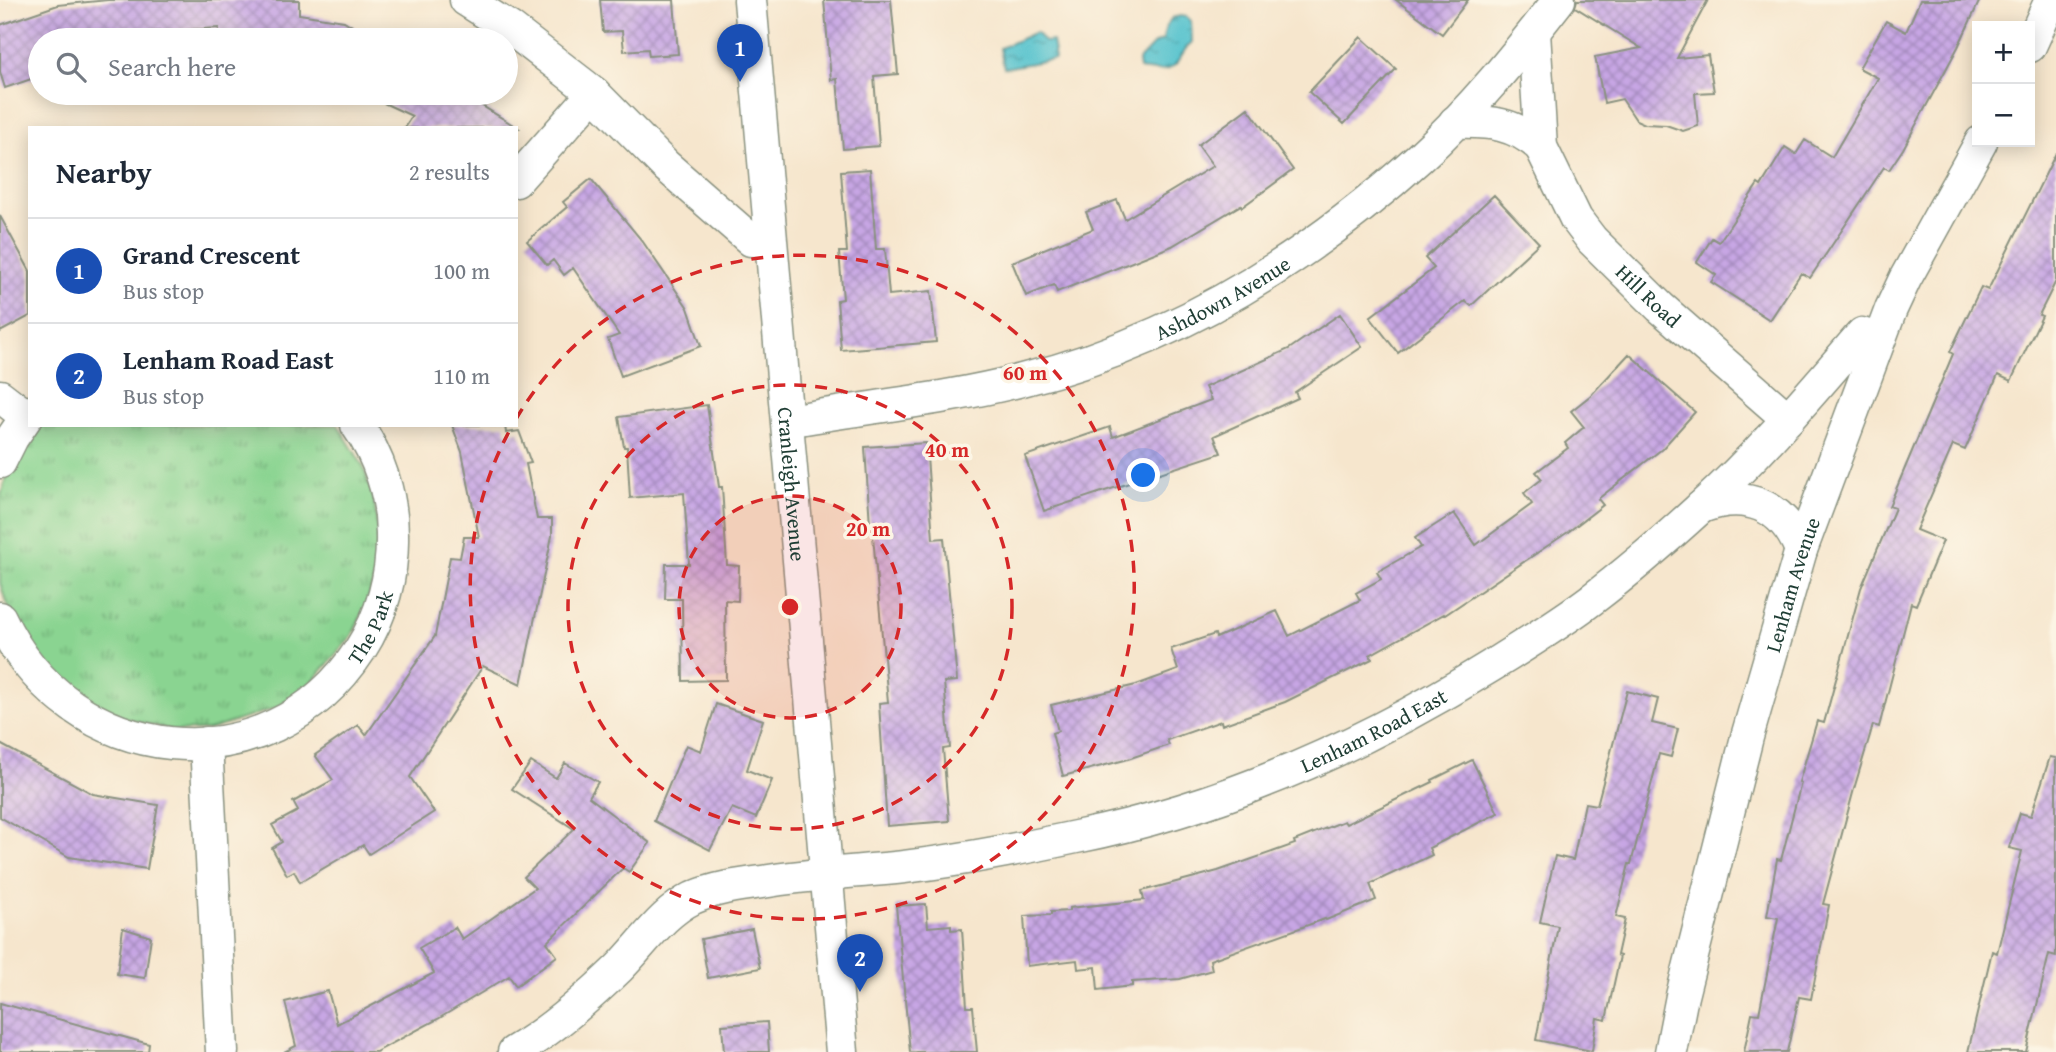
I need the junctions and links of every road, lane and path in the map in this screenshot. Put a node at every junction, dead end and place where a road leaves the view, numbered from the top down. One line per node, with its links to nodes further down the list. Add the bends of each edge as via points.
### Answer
1 (466, 0): 5 (street)
2 (750, 0): 14 (street, Cranleigh Avenue)
3 (1559, 0): 6 (street, Ashdown Avenue)
4 (2051, 0): 8 (street)
5 (510, 28)
6 (1534, 32): 10 (street, Ashdown Avenue); 11 (street, Hill Road)
7 (518, 34): 9 (street)
8 (2035, 35)
9 (594, 93): 13 (street); 14 (street, via 735,227 751,240)
10 (1455, 122): 11 (street, via 1513,127); 19 (street, Ashdown Avenue, via 1401,174 1298,256 1174,326 1024,380)
11 (1541, 147): 18 (street, Hill Road, via 1563,196 1592,240)
12 (1978, 147): 15 (street, Lenham Avenue, via 1905,279)
13 (518, 179)
14 (769, 240): 19 (street, Cranleigh Avenue)
15 (1879, 339): 18 (street, Lenham Road East, via 1862,334); 23 (street, Lenham Avenue)
16 (0, 396): 17 (street)
17 (28, 414): 21 (street)
18 (1788, 419): 22 (street, Lenham Road East)
19 (788, 421): 26 (street, Cranleigh Avenue)
20 (358, 427): 25 (street, The Park, via 382,474 392,522 390,572 377,619 337,681 299,712 254,733)
21 (0, 462)
22 (1701, 507): 23 (street, via 1731,499 1761,505 1786,523); 26 (street, Lenham Road East, via 1591,600 1529,643 1410,714 1326,756 1204,805 1142,822 961,859)
23 (1801, 550): 30 (street, Lenham Avenue, via 1747,737)
24 (0, 618): 25 (street, The Park, via 40,680 80,713 103,726 153,741)
25 (206, 743): 27 (street)
26 (828, 874): 28 (street, Lenham Road East, via 733,886 683,903 597,989); 29 (street, Cranleigh Avenue)
27 (222, 1052)
28 (514, 1052)
29 (842, 1052)
30 (1671, 1052)

